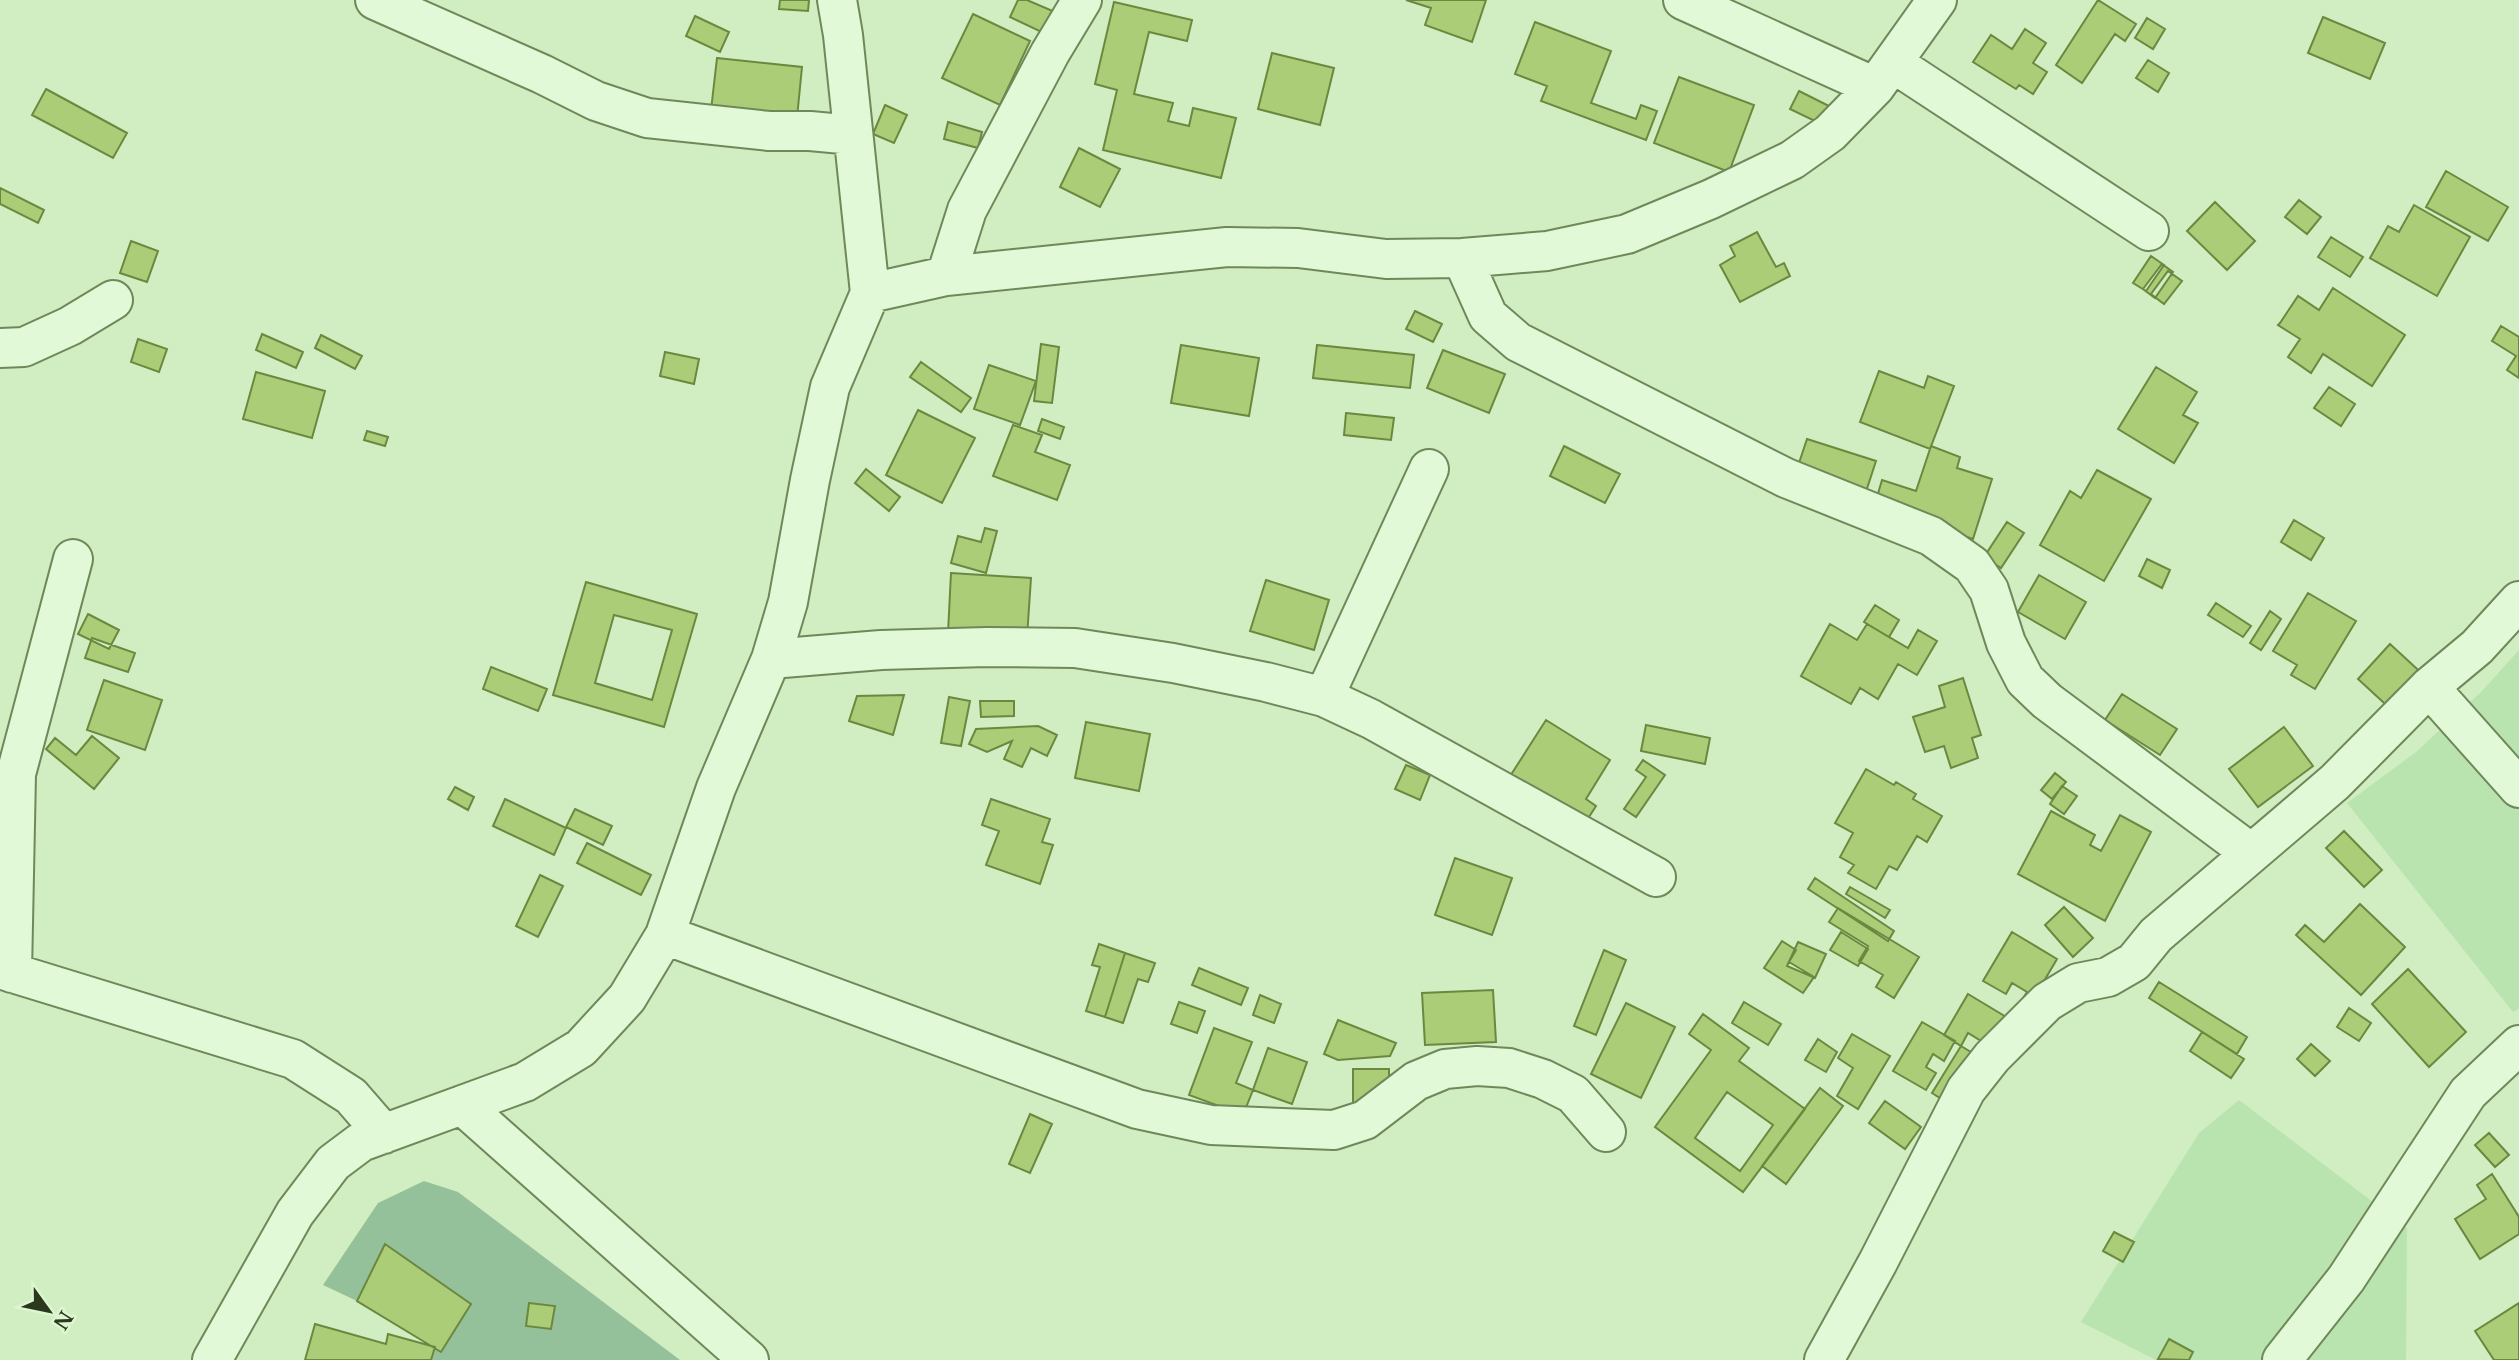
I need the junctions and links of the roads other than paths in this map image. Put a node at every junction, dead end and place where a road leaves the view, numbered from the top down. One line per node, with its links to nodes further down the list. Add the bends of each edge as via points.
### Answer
1 (375, 0): 7 (street, via 596,100 647,118)
2 (837, 0): 7 (street)
3 (1082, 0): 10 (street, via 967,210)
4 (1683, 0): 6 (street)
5 (1937, 0): 6 (street)
6 (1884, 75): 8 (street); 9 (street, via 1830,133 1792,160 1711,199 1627,234 1547,251)
7 (853, 135): 11 (street)
8 (2149, 231)
9 (1462, 258): 10 (street, via 1386,259 1298,248 1227,247); 21 (street, via 1488,316 1518,342 1786,478 1931,536 1972,565 1989,590 2006,643 2025,680)
10 (946, 276): 11 (street)
11 (870, 293): 17 (street, via 830,387 789,603)
12 (113, 300): 13 (street, via 24,347)
13 (0, 348)
14 (1429, 468): 19 (street)
15 (73, 559): 24 (street, via 16,774)
16 (2519, 601): 18 (street, via 2477,646)
17 (771, 659): 19 (street, via 881,650 1075,648 1200,668); 23 (street, via 716,788)
18 (2429, 687): 20 (street); 21 (street, via 2335,782)
19 (1324, 697): 22 (street)
20 (2519, 788)
21 (2251, 853): 31 (street, via 2156,935 2134,962 2108,977 2078,983 2047,1002 1992,1057 1966,1090)
22 (1656, 877)
23 (665, 935): 26 (street, via 627,999 581,1048 525,1082); 27 (street, via 1137,1109 1211,1125 1334,1130 1365,1120 1416,1081 1445,1069 1477,1066 1509,1068 1573,1094)
24 (6, 971): 28 (street, via 293,1059 351,1096)
25 (2519, 1045): 32 (street, via 2468,1093 2346,1279)
26 (462, 1105): 28 (street); 30 (street)
27 (1606, 1132)
28 (384, 1134): 29 (street, via 360,1142 333,1163 303,1203)
29 (212, 1360)
30 (749, 1360)
31 (1824, 1360)
32 (2282, 1360)

